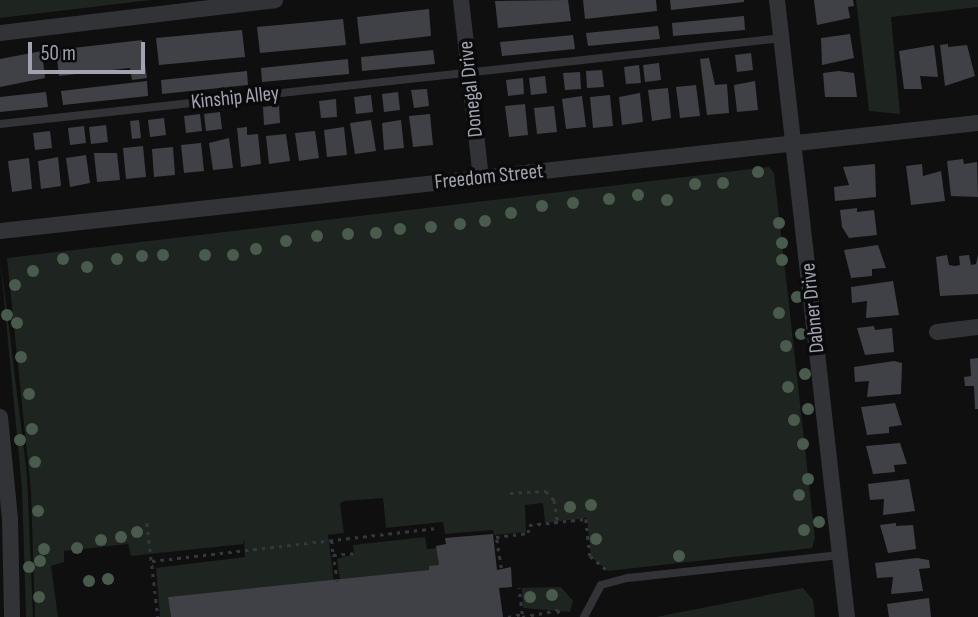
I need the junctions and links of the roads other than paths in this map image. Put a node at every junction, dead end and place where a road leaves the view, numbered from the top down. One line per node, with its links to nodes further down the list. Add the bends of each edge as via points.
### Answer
1 (275, 0): 4 (street)
2 (461, 0): 6 (street, Donegal Drive)
3 (777, 0): 5 (street, Dabner Drive)
4 (0, 33)
5 (783, 38): 6 (lane, Kinship Alley); 9 (street, Dabner Drive)
6 (470, 72): 8 (lane, Kinship Alley); 10 (street, Donegal Drive)
7 (978, 123): 9 (street, Freedom Street)
8 (0, 124)
9 (795, 143): 10 (street, Freedom Street); 15 (street, Dabner Drive)
10 (481, 178): 11 (street, Freedom Street)
11 (0, 231)
12 (978, 327): 13 (street)
13 (937, 332)
14 (0, 417): 16 (street, via 10,519)
15 (840, 555): 17 (lane, via 628,578 601,585); 18 (street, Dabner Drive)
16 (12, 617)
17 (584, 617)
18 (847, 617)

